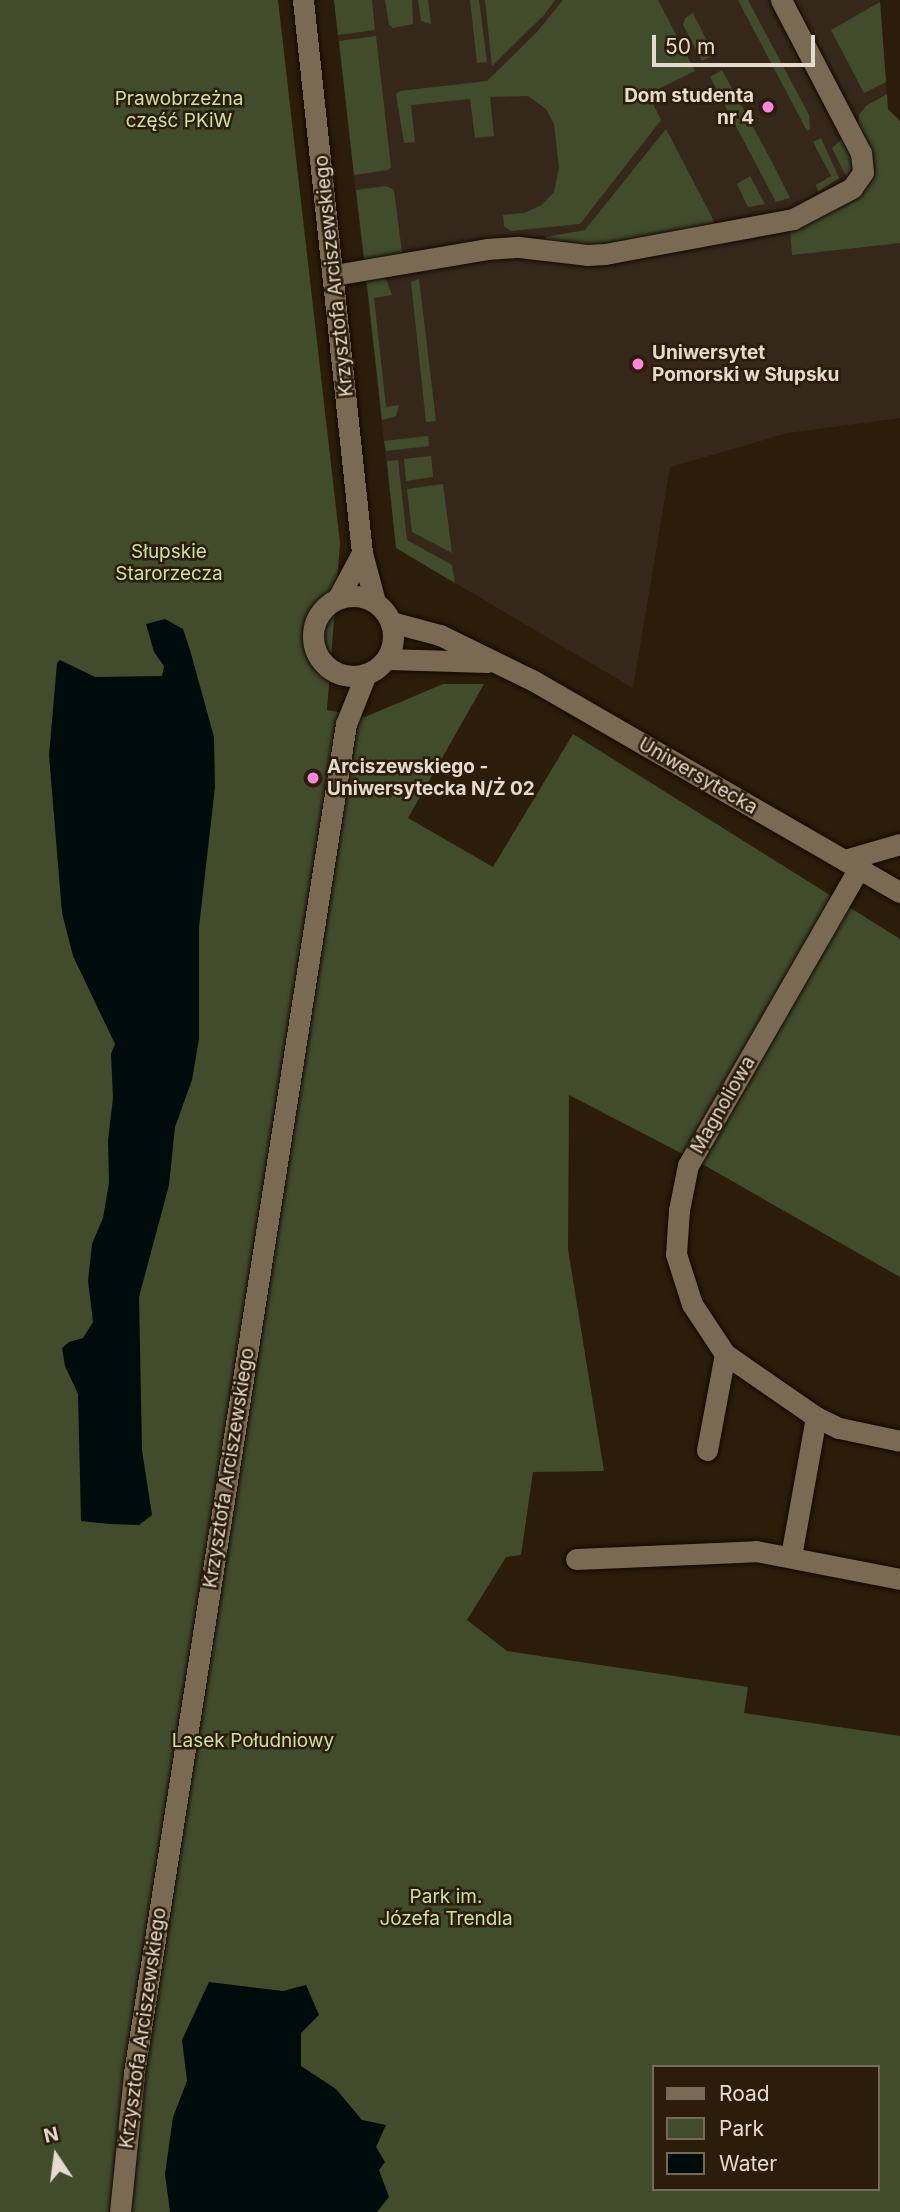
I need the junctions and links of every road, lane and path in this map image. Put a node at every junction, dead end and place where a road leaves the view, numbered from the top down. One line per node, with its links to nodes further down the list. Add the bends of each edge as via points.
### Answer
1 (303, 0): 3 (street, Krzysztofa Arciszewskiego)
2 (781, 0): 3 (street, via 861,153 863,172 852,188 793,219 605,254 487,249)
3 (334, 275): 4 (street, Krzysztofa Arciszewskiego)
4 (362, 553): 5 (street); 6 (street, Krzysztofa Arciszewskiego)
5 (338, 598): 6 (street); 10 (street, via 318,616 313,643 327,667)
6 (375, 602): 7 (street)
7 (391, 622): 8 (street, via 392,647); 9 (street, Uniwersytecka, via 440,635)
8 (387, 659): 9 (street, Uniwersytecka); 11 (street)
9 (494, 662): 14 (street, Uniwersytecka)
10 (338, 674): 11 (street); 12 (street, Krzysztofa Arciszewskiego)
11 (366, 674): 12 (street, Krzysztofa Arciszewskiego)
12 (346, 724): 23 (street, Krzysztofa Arciszewskiego, via 134,2073)
13 (900, 844): 14 (street)
14 (852, 864): 15 (street, Uniwersytecka); 16 (street, Magnoliowa, via 688,1166 676,1254 692,1304)
15 (900, 892)
16 (725, 1354): 17 (street, Magnoliowa); 19 (street)
17 (816, 1417): 18 (street, Magnoliowa, via 839,1428); 20 (street)
18 (900, 1441)
19 (707, 1450)
20 (791, 1556): 21 (street, via 751,1550); 22 (street)
21 (576, 1559)
22 (900, 1579)
23 (120, 2212)

